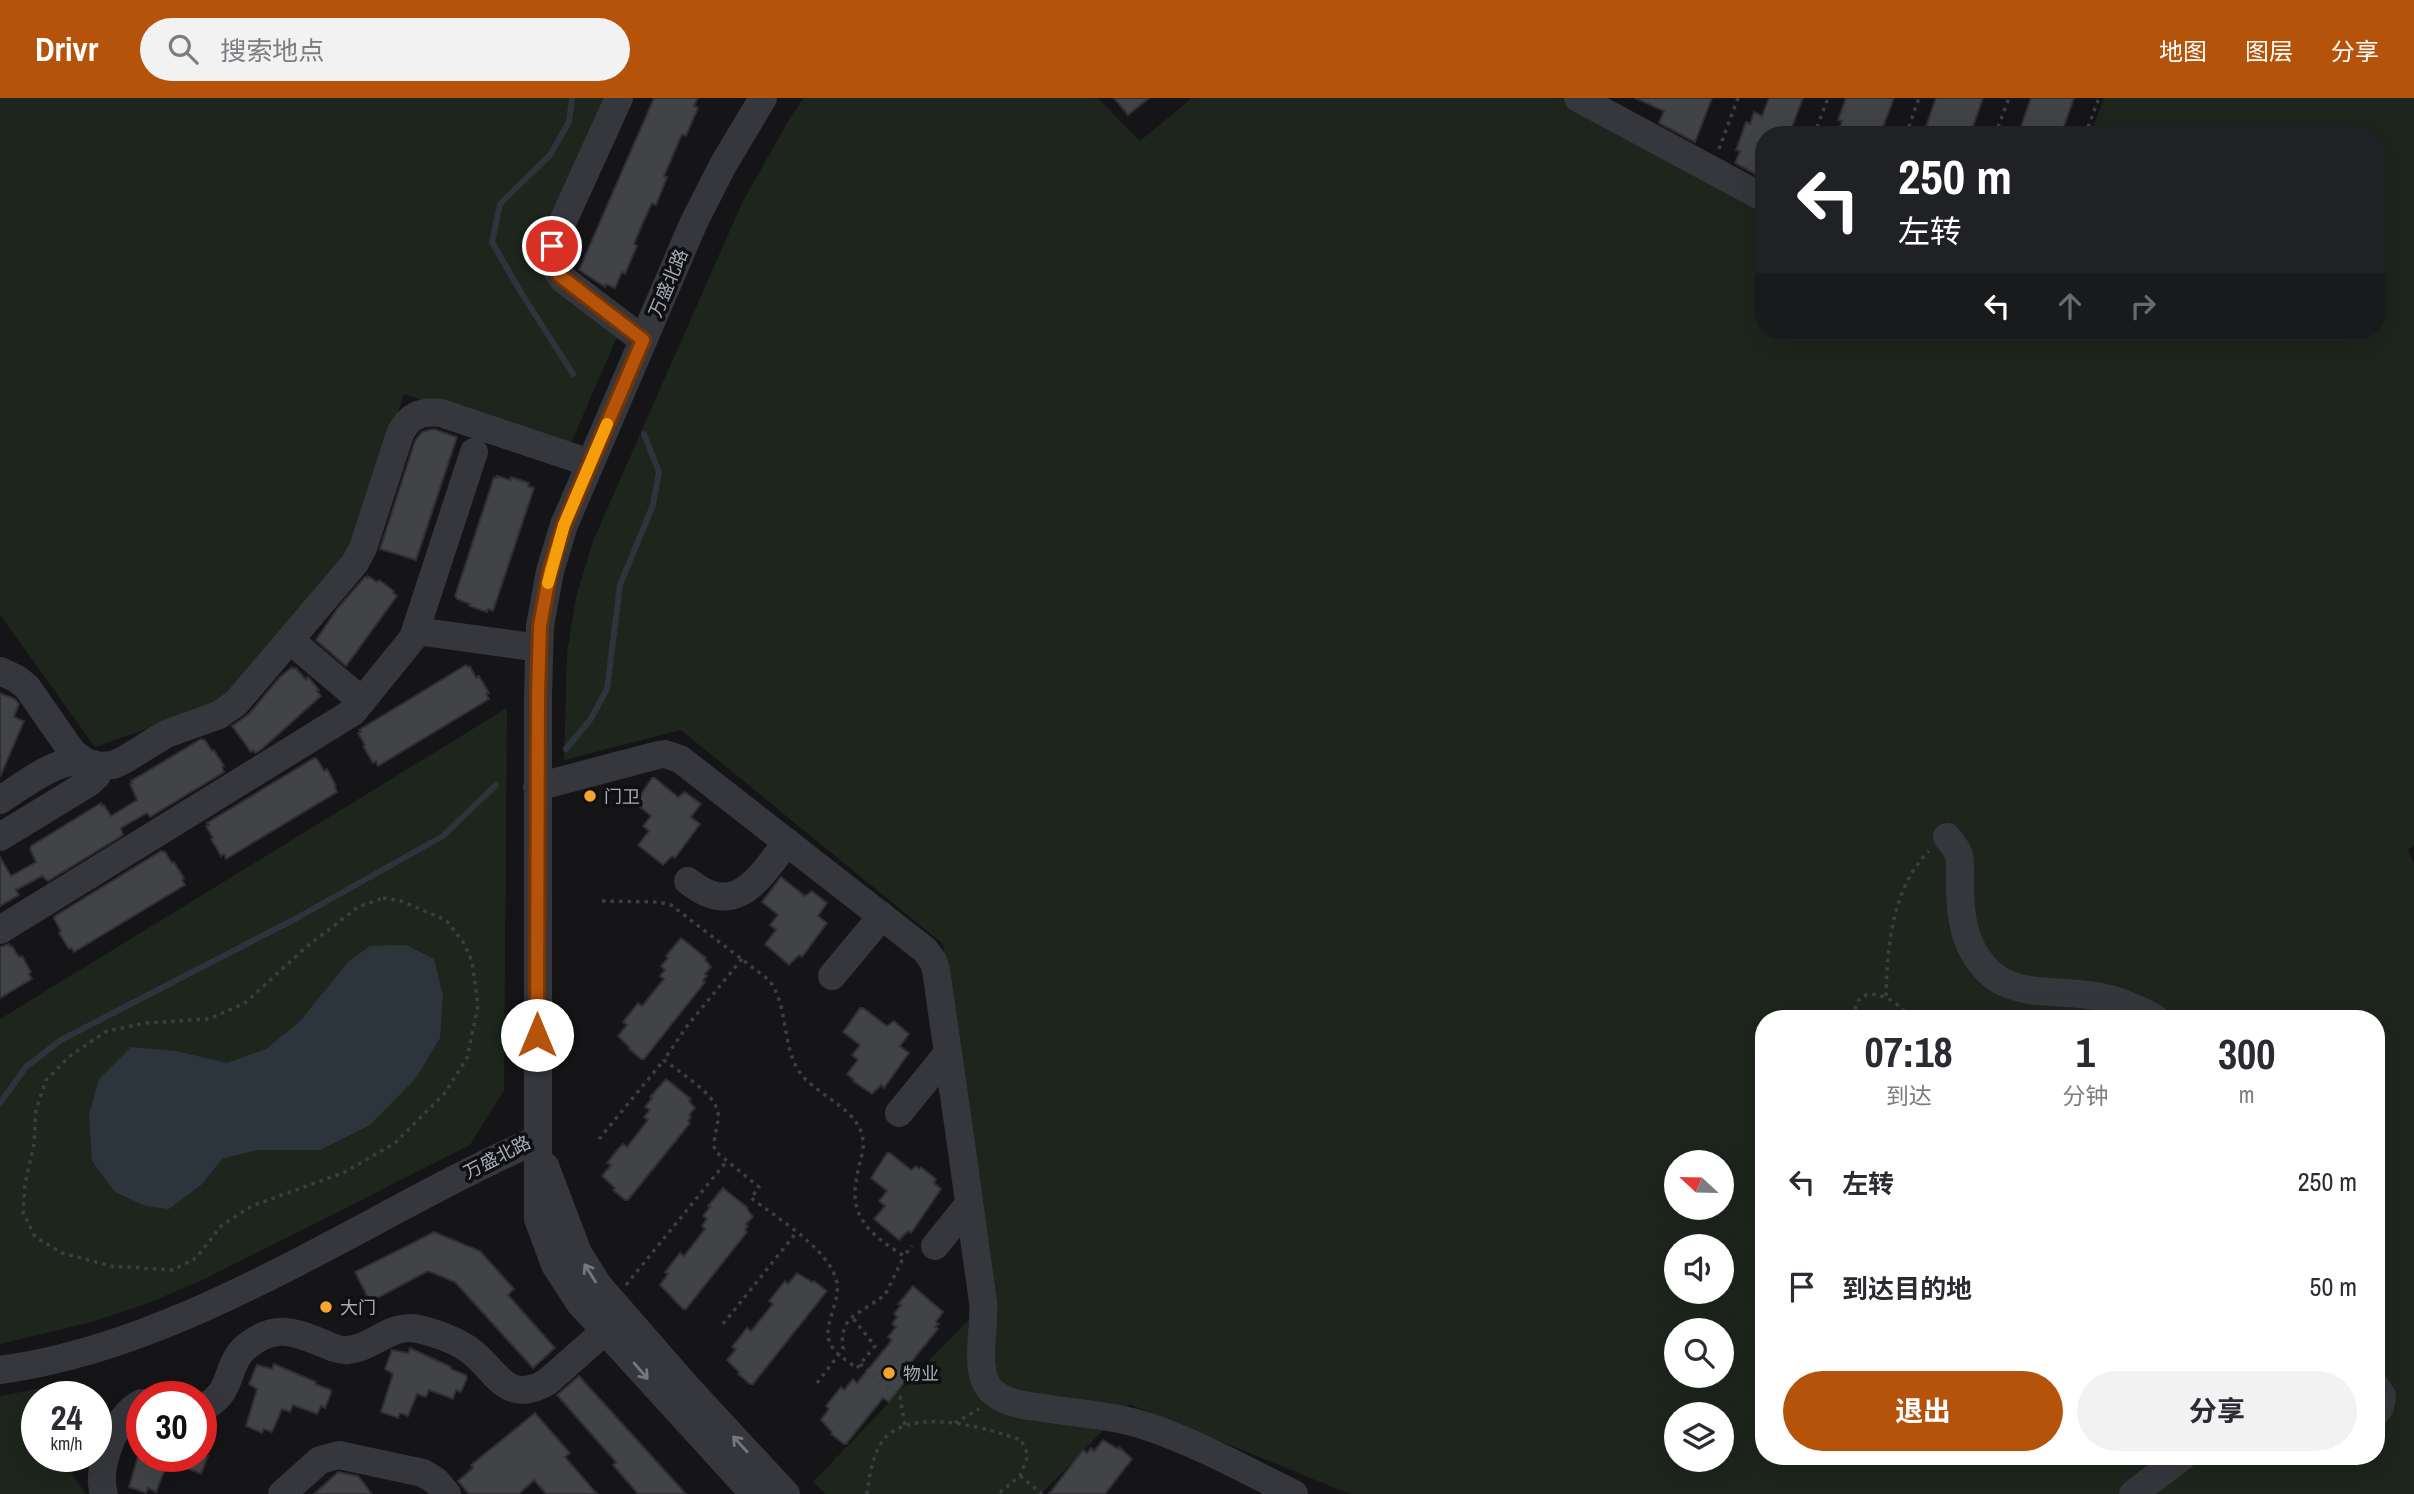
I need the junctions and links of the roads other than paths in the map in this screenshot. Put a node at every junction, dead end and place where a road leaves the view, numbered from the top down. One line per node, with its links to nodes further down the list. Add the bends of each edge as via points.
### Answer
1 (619, 98): 5 (street, via 551,256 564,279)
2 (763, 98): 5 (street, 万盛北路, via 694,222)
3 (1578, 98): 4 (street)
4 (1755, 193)
5 (643, 340): 7 (street, 万盛北路)
6 (474, 452): 8 (street)
7 (590, 463): 9 (street, via 441,413 411,417 400,434 359,556); 10 (street, 万盛北路, via 550,571)
8 (416, 631): 10 (street); 12 (street)
9 (290, 640): 12 (street); 14 (street, via 225,712 166,734 113,765)
10 (540, 648): 16 (street, 万盛北路)
11 (0, 671): 13 (street, via 27,687)
12 (362, 701): 23 (street, via 353,712)
13 (56, 728): 14 (street, via 73,753); 15 (street, via 56,757)
14 (92, 764): 15 (street, via 66,761); 18 (street, via 97,775 90,782)
15 (45, 773): 17 (street)
16 (537, 787): 20 (street, via 658,755 673,756 687,762); 28 (street, 万盛北路)
17 (0, 800)
18 (0, 837)
19 (1947, 837): 25 (street, via 1959,854 1965,934 1990,975 2034,992 2109,999)
20 (787, 842): 21 (street, via 741,894 711,895); 22 (street)
21 (688, 881)
22 (881, 916): 24 (street); 26 (street, via 933,961)
23 (0, 930)
24 (832, 976)
25 (2140, 1010)
26 (948, 1053): 27 (street); 29 (street)
27 (899, 1113)
28 (537, 1140): 31 (street, via 538,1219 555,1265); 32 (street, 万盛北路, via 174,1320 108,1345); 40 (street, one-way to 28, via 598,1285 578,1253)
29 (969, 1203): 30 (street); 41 (street, via 984,1312 981,1369 992,1392 1021,1405 1150,1427)
30 (935, 1246)
31 (605, 1331): 33 (street, via 547,1382 522,1390 497,1380 465,1347 415,1328 396,1330 349,1350 278,1331 243,1350); 39 (street, one-way to 39)
32 (0, 1370)
33 (217, 1399)
34 (126, 1414): 37 (street, via 101,1473)
35 (2171, 1465): 42 (street)
36 (290, 1489): 38 (street, via 327,1457 347,1455 423,1473)
37 (104, 1494)
38 (447, 1494)
39 (754, 1494)
40 (786, 1494)
41 (1294, 1494)
42 (2133, 1494)

